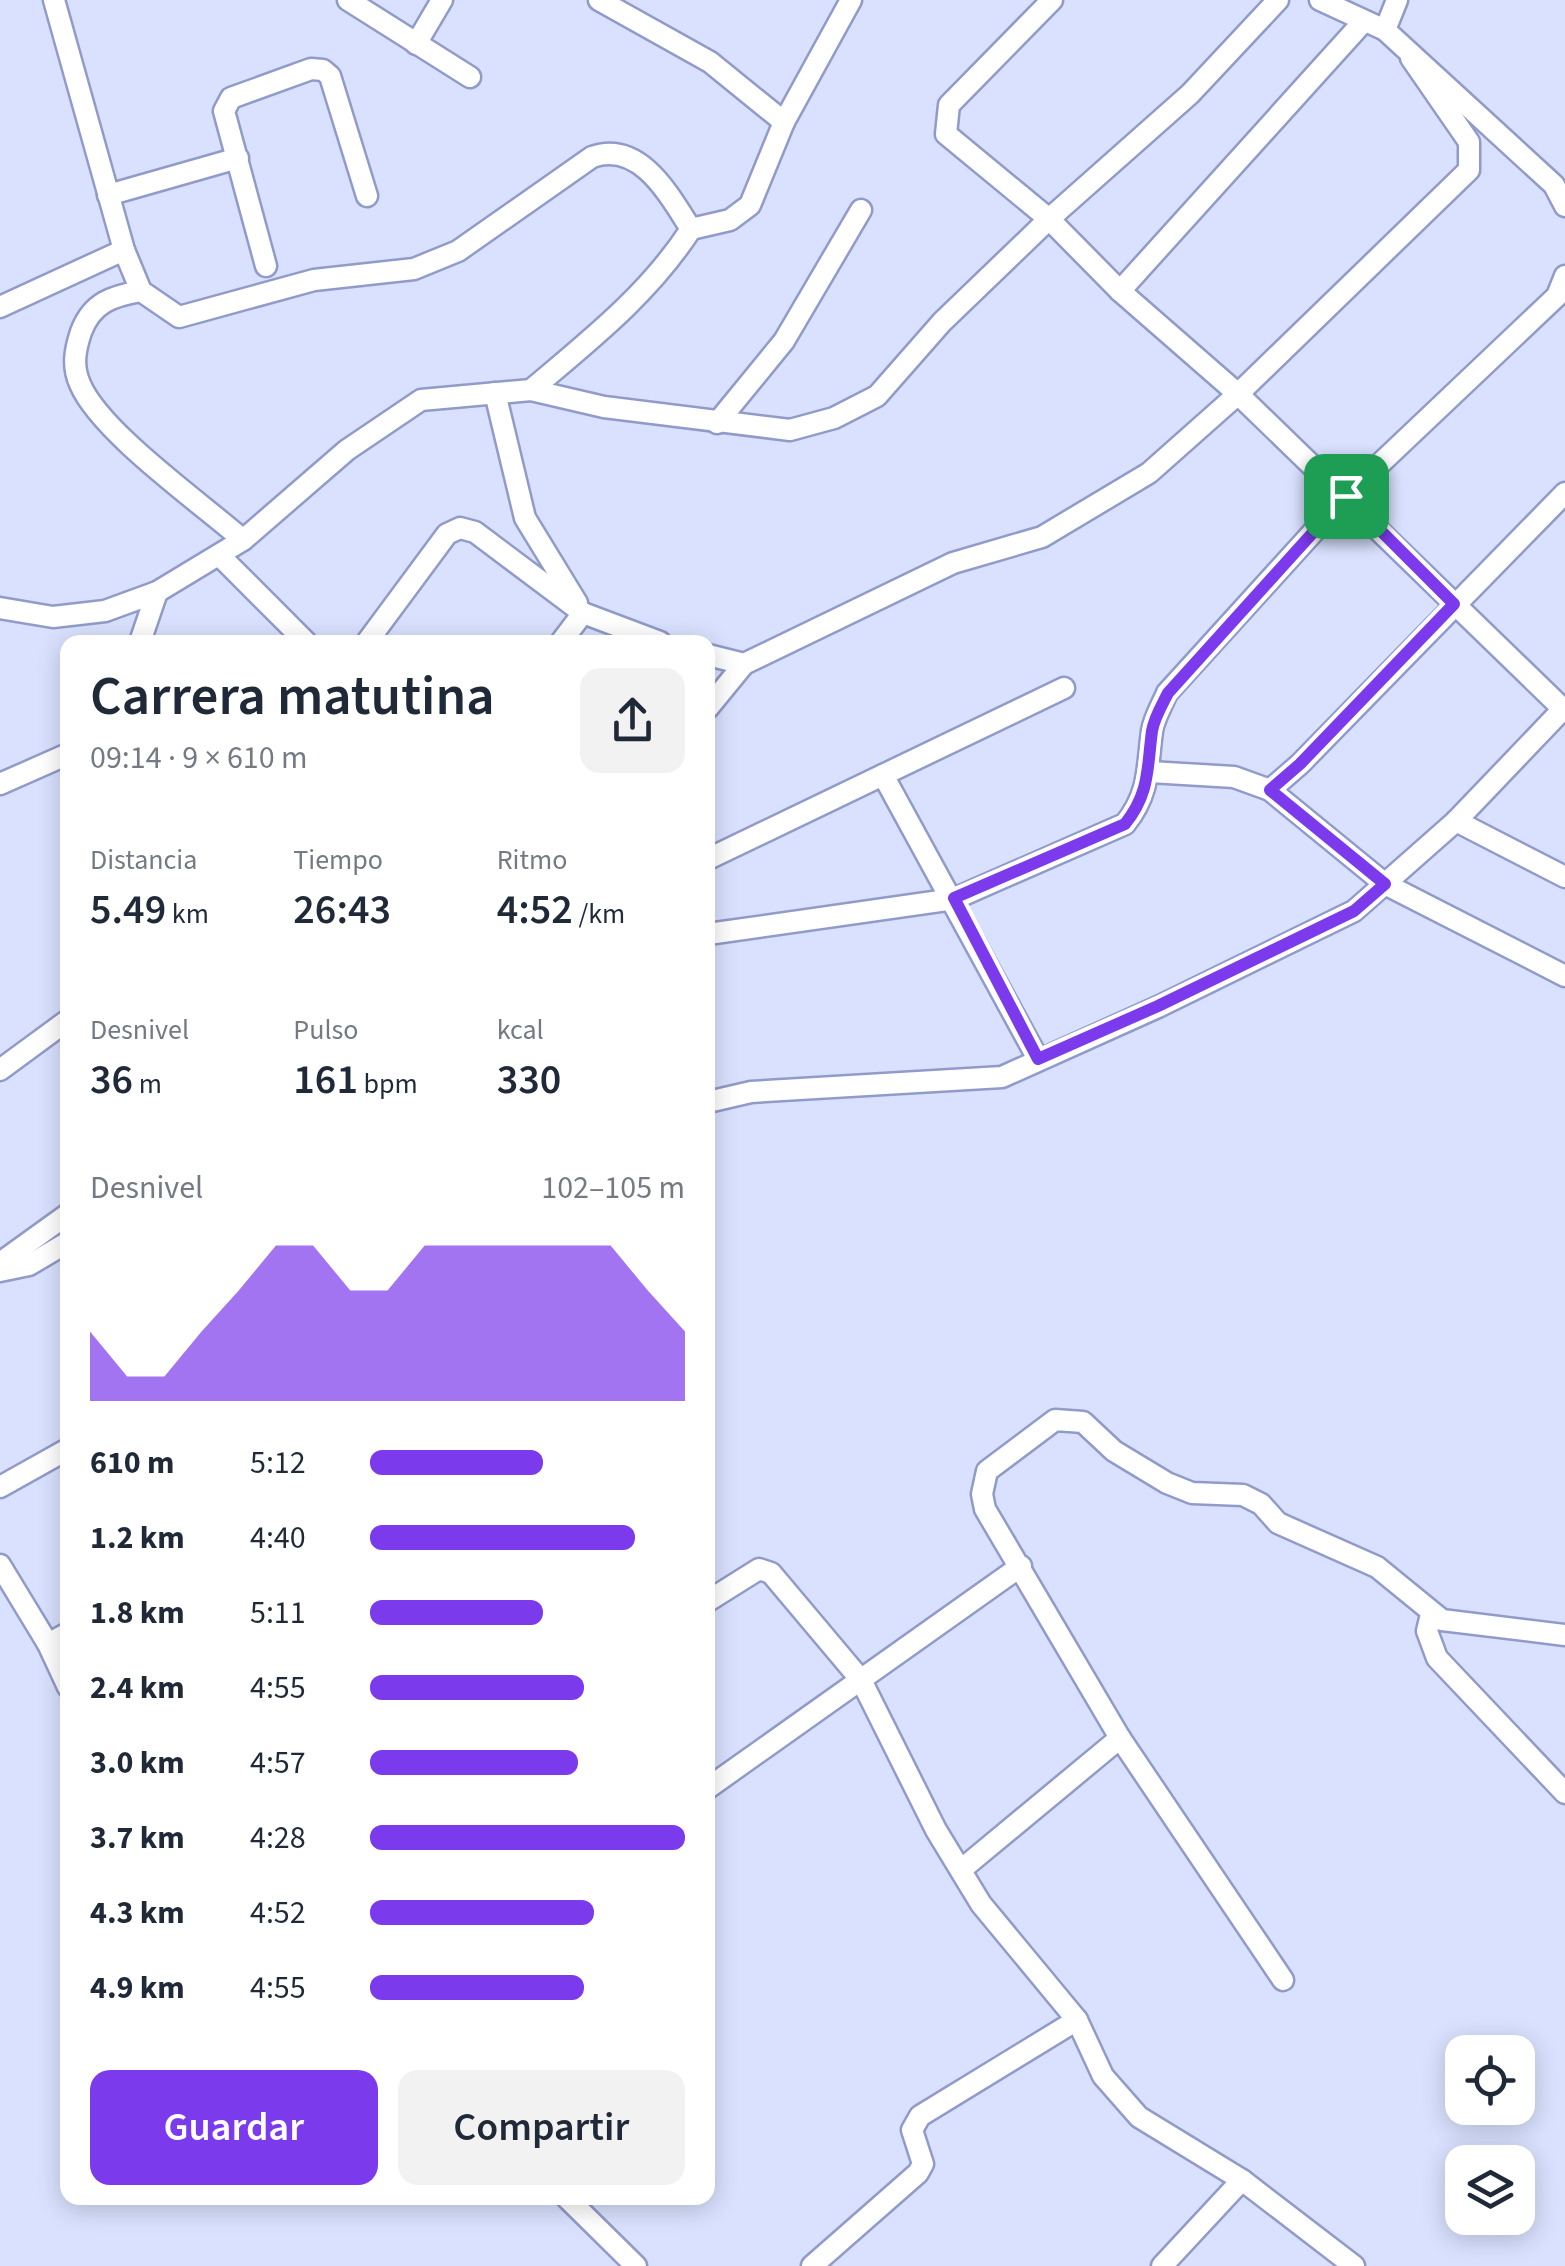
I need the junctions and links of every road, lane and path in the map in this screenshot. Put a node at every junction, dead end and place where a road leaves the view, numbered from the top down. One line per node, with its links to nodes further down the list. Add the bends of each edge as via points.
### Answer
1 (54, 0): 17 (street)
2 (348, 0): 12 (street)
3 (442, 0): 12 (street)
4 (600, 0): 15 (street, via 710,62)
5 (851, 0): 15 (street)
6 (1052, 0): 21 (street, via 949,105 945,119 946,134)
7 (1278, 0): 21 (street, via 1190,94)
8 (1320, 0): 10 (street)
9 (1396, 0): 11 (street)
10 (1364, 22): 11 (street); 27 (street)
11 (1385, 30): 13 (street)
12 (416, 44): 14 (street)
13 (1412, 58): 19 (street, via 1554,186); 31 (street, via 1470,142 1469,170)
14 (470, 77)
15 (784, 122): 22 (street, via 750,205 730,220)
16 (238, 158): 17 (street); 18 (street, via 224,111 230,98 323,70); 24 (street)
17 (108, 195): 23 (street)
18 (366, 196)
19 (1565, 206)
20 (861, 210): 32 (street, via 784,341)
21 (1048, 219): 27 (street); 32 (street, via 877,396 790,430)
22 (691, 229): 26 (street, via 658,179 622,153 608,152 458,252 414,269 314,280 179,317); 29 (street, via 632,303)
23 (124, 250): 26 (street); 28 (street)
24 (266, 266)
25 (1565, 276): 34 (street, via 1557,296)
26 (141, 291): 35 (street, via 112,296 94,309 74,358 81,386 108,423)
27 (1120, 291): 31 (street)
28 (0, 308)
29 (530, 390): 30 (street); 32 (street)
30 (495, 393): 35 (street, via 422,400 347,450); 40 (street, via 525,518)
31 (1238, 394): 34 (street); 47 (street, via 1149,473 1042,537 954,563)
32 (717, 423)
33 (1565, 493): 38 (street)
34 (1346, 496): 38 (street); 52 (street, via 1168,693 1152,727)
35 (243, 540): 36 (street)
36 (219, 555): 37 (street); 42 (street)
37 (158, 592): 39 (street, via 70,615); 41 (street)
38 (1454, 604): 50 (street); 55 (street)
39 (0, 608)
40 (583, 613): 43 (street, via 475,532 460,528 447,534); 44 (street); 45 (street)
41 (143, 635)
42 (299, 635)
43 (372, 635)
44 (566, 635)
45 (641, 635)
46 (715, 657): 47 (street)
47 (744, 664): 49 (street)
48 (1064, 688): 53 (street)
49 (715, 699)
50 (1564, 708): 56 (street)
51 (60, 757): 54 (street)
52 (1150, 772): 55 (street, via 1234,778); 60 (street, via 1142,803 1125,824)
53 (884, 775): 57 (street); 60 (street)
54 (4, 778)
55 (1270, 790): 59 (street)
56 (1456, 821): 58 (street); 59 (street)
57 (715, 856)
58 (1565, 877)
59 (1385, 884): 62 (street); 64 (street, via 1354,911)
60 (954, 898): 61 (street); 64 (street)
61 (715, 933)
62 (1565, 976)
63 (60, 1026): 65 (street)
64 (1038, 1059): 66 (street, via 1002,1077 751,1092)
65 (0, 1070)
66 (715, 1100)
67 (60, 1220): 69 (street)
68 (60, 1247): 70 (street)
69 (0, 1263)
70 (0, 1271)
71 (60, 1453): 72 (street)
72 (0, 1487)
73 (0, 1565): 79 (street)
74 (1021, 1566): 76 (street, via 986,1508 984,1482 996,1462 1043,1426 1066,1418 1083,1422 1114,1452 1167,1483 1261,1504 1278,1523 1377,1567); 81 (street); 82 (street)
75 (715, 1596): 81 (street, via 759,1568 771,1573)
76 (1431, 1614): 77 (street); 84 (street, via 1427,1631 1437,1658)
77 (1565, 1635)
78 (60, 1637): 79 (street)
79 (48, 1644): 80 (street)
80 (60, 1670)
81 (861, 1680): 83 (street); 85 (street)
82 (1120, 1738): 85 (street); 86 (street)
83 (715, 1783)
84 (1565, 1793)
85 (962, 1869): 87 (street, via 1018,1954)
86 (1283, 1980)
87 (1078, 2020): 88 (street, via 1102,2076 1139,2117); 91 (street, via 920,2116 912,2130 923,2164 918,2173)
88 (1242, 2180): 92 (street); 93 (street)
89 (579, 2205): 90 (street)
90 (636, 2266)
91 (812, 2266)
92 (1162, 2266)
93 (1354, 2266)

